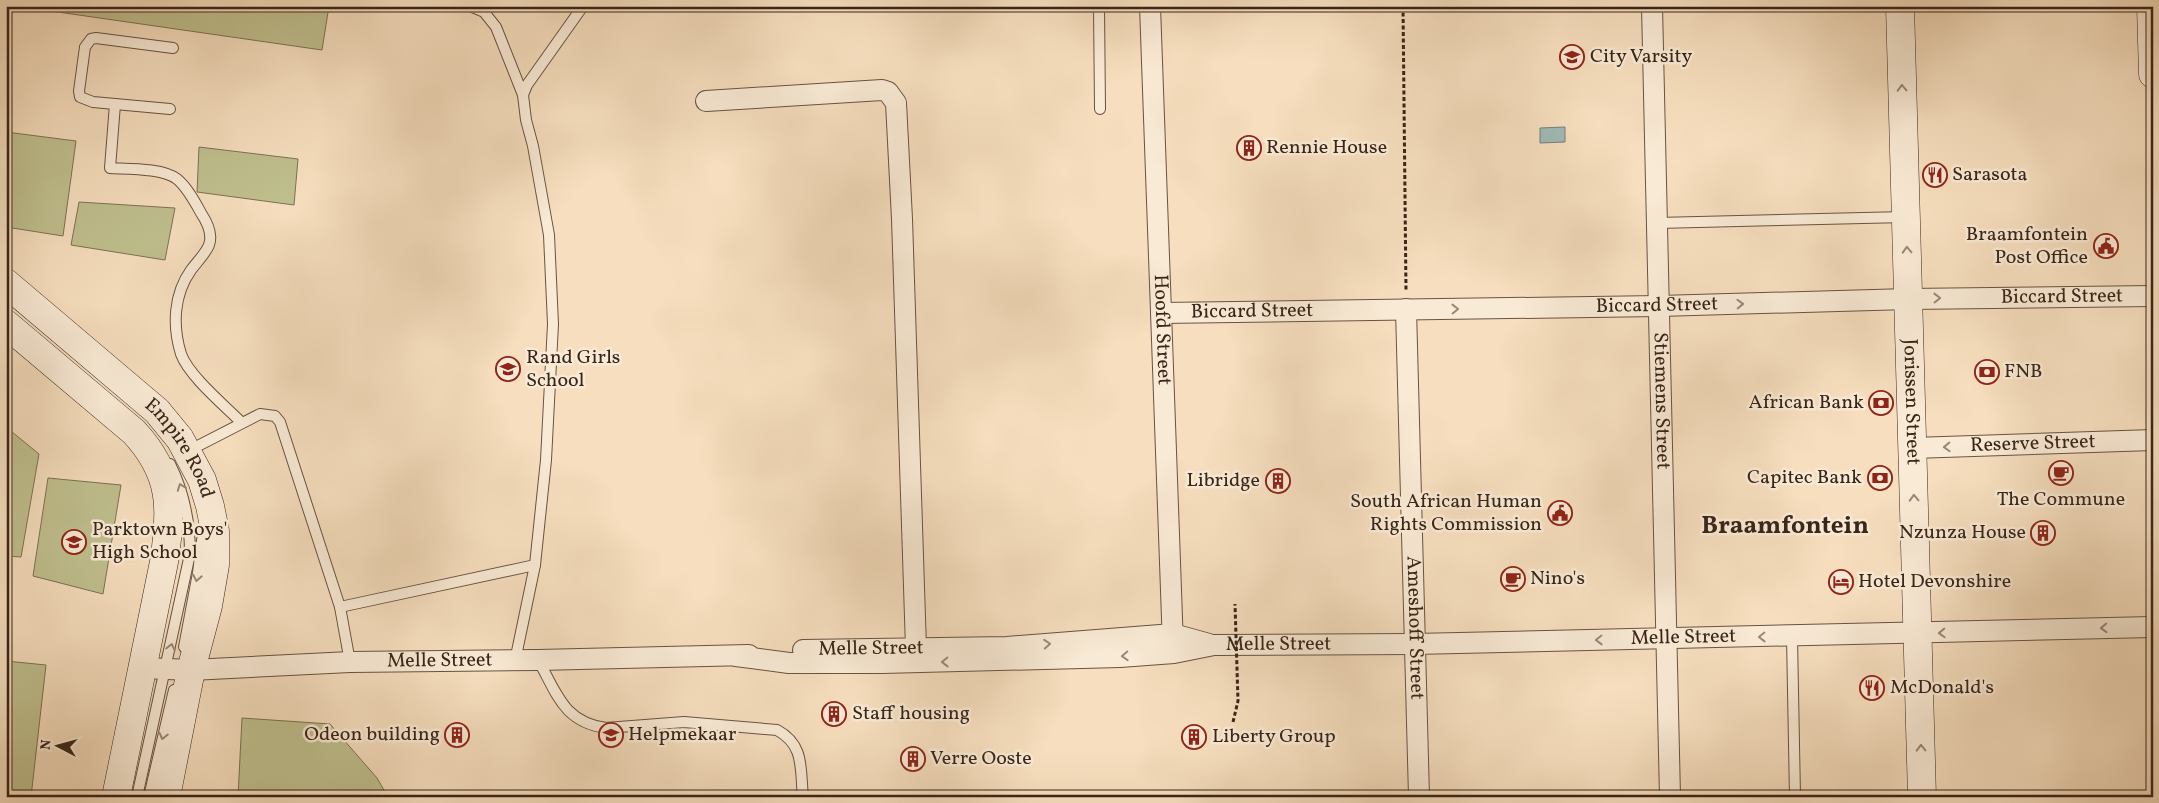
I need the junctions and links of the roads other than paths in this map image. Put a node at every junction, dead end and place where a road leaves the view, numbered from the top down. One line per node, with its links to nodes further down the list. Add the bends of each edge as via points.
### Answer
1 (470, 6): 10 (lane, via 484,12 496,27)
2 (582, 6): 10 (lane)
3 (1099, 6): 14 (lane)
4 (1150, 6): 23 (street, Hoofd Street)
5 (1652, 6): 16 (street, Stiemens Street)
6 (1900, 6): 15 (main road, Jorissen Street, one-way to 6)
7 (2151, 6): 9 (main road)
8 (173, 48): 12 (lane, via 96,38 87,42 80,97)
9 (2153, 74)
10 (523, 95): 33 (lane, via 550,235 553,324 546,460)
11 (706, 101): 41 (street, via 882,90 888,92 896,103)
12 (115, 104): 13 (lane); 26 (lane, via 110,168 161,172 177,179 208,224 209,246 178,292 177,337 189,369)
13 (170, 109)
14 (1100, 109)
15 (1906, 217): 16 (lane); 20 (main road, Jorissen Street, one-way to 15)
16 (1657, 223): 21 (street, Stiemens Street)
17 (6, 283): 30 (main road, Empire Road, via 156,411 180,439)
18 (6, 294): 31 (lane, one-way to 31, via 154,423 181,459)
19 (2153, 296): 20 (street, Biccard Street, one-way to 19)
20 (1908, 299): 21 (street, Biccard Street, one-way to 20); 29 (main road, Jorissen Street)
21 (1658, 306): 22 (street, Biccard Street, one-way to 21); 38 (street, Stiemens Street)
22 (1406, 309): 23 (street, Biccard Street); 40 (street, Ameshoff Street)
23 (1161, 313): 39 (street, Hoofd Street)
24 (6, 324): 46 (main road, Empire Road, via 134,432 146,445 163,476 170,524 164,562)
25 (102, 391): 28 (lane, via 140,423)
26 (241, 422): 30 (lane); 34 (lane, via 260,414 275,416 280,422)
27 (2153, 440): 29 (street, Reserve Street, one-way to 29)
28 (157, 443)
29 (1912, 448): 36 (main road, Jorissen Street, one-way to 29)
30 (177, 453): 46 (main road, Empire Road, via 202,480 215,531 216,565 208,606)
31 (194, 491)
32 (202, 532): 46 (lane, one-way to 46, via 198,573)
33 (535, 566): 34 (lane); 44 (lane)
34 (340, 607): 45 (lane)
35 (2153, 627): 36 (street, Melle Street, one-way to 36)
36 (1918, 634): 37 (street, Melle Street); 55 (main road, Jorissen Street, one-way to 36)
37 (1792, 637): 38 (street, Melle Street, one-way to 38); 54 (lane)
38 (1666, 639): 40 (street, Melle Street, one-way to 40); 53 (street, Stiemens Street)
39 (1173, 644): 40 (street, Melle Street); 41 (street, Melle Street, one-way to 39); 42 (street, Melle Street, one-way to 42, via 882,663 789,663)
40 (1414, 644): 52 (street, Ameshoff Street)
41 (916, 648): 42 (street, Melle Street, via 792,650)
42 (736, 656): 43 (street, Melle Street)
43 (538, 660): 44 (street, Melle Street); 51 (lane, via 560,703 572,715 593,726 700,723 778,730 797,747)
44 (514, 661): 45 (street, Melle Street)
45 (350, 662): 46 (street, Melle Street)
46 (170, 669): 47 (main road, Empire Road); 48 (lane); 49 (lane, one-way to 49); 50 (main road, Empire Road)
47 (116, 797)
48 (137, 797)
49 (149, 797)
50 (166, 797)
51 (803, 797)
52 (1419, 797)
53 (1670, 797)
54 (1795, 797)
55 (1922, 797)

